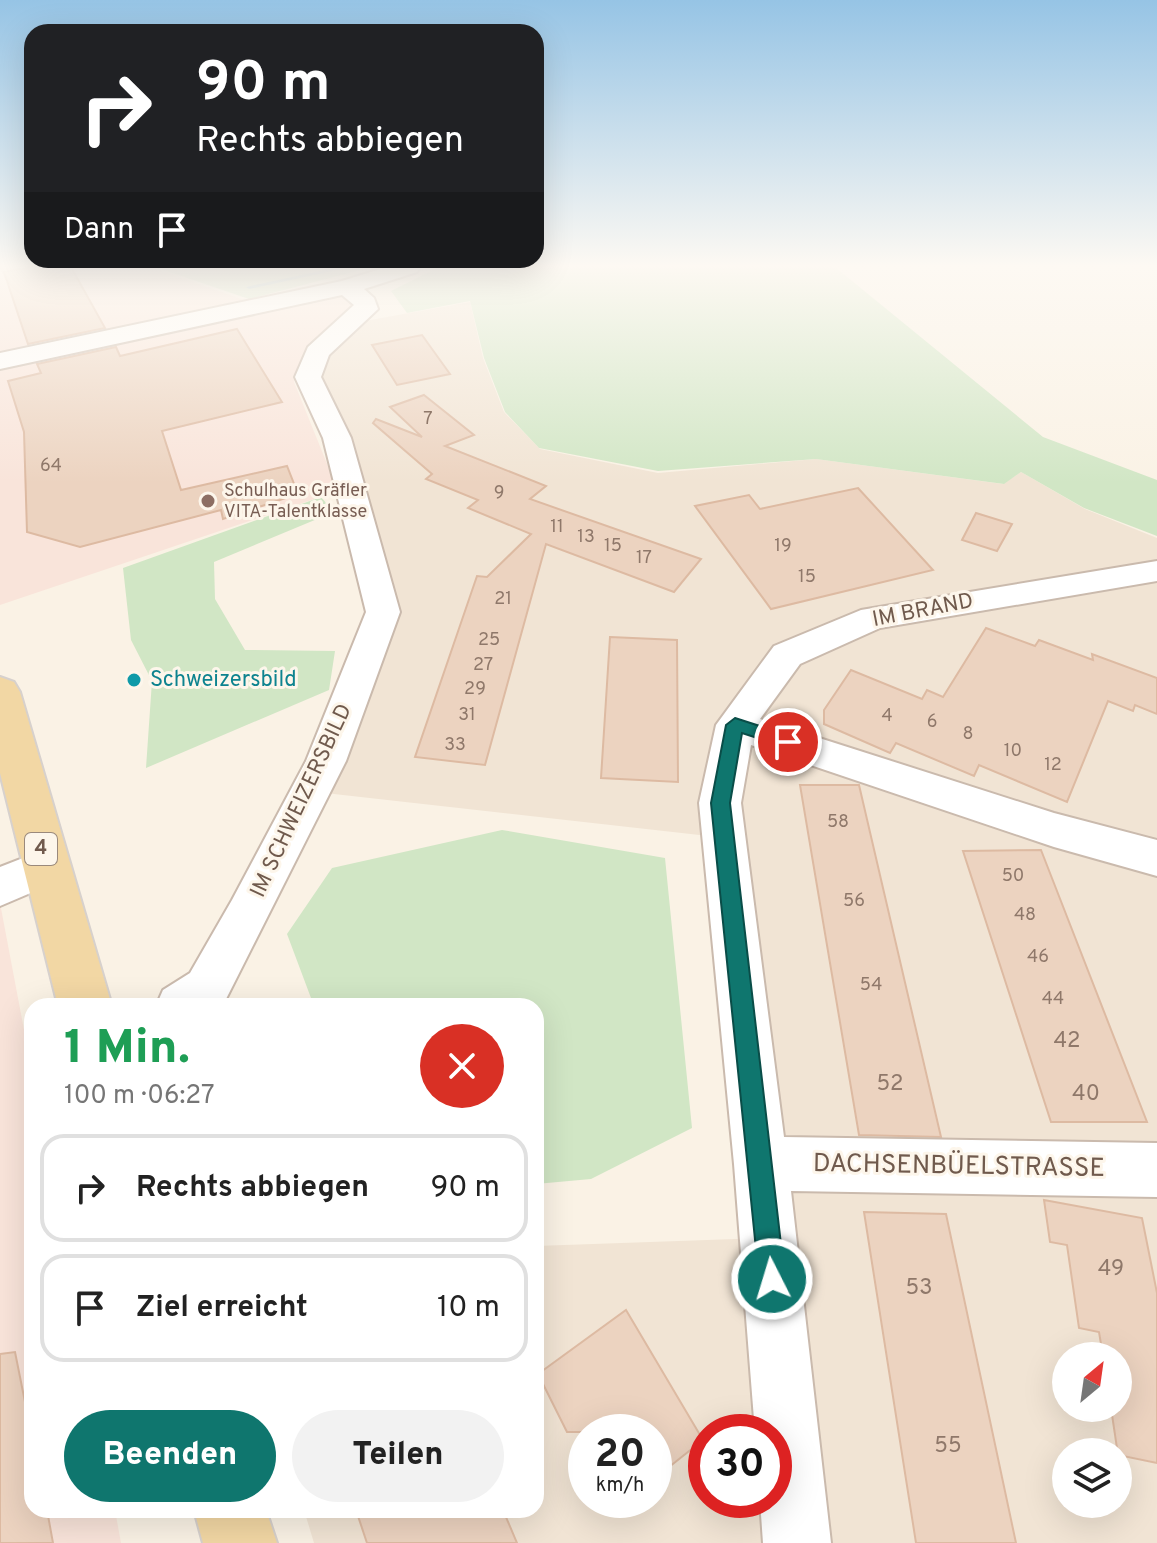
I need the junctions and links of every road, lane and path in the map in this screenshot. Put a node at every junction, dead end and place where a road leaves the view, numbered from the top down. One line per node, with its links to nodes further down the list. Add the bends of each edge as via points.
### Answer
1 (103, 339): 3 (street)
2 (332, 339): 11 (street, IM SCHWEIZERSBILD, via 317,352 308,377 337,438 383,612 326,761 207,988)
3 (0, 361)
4 (1157, 571): 6 (street, IM BRAND, via 873,618 787,655)
5 (0, 692): 8 (main road, 4)
6 (735, 725): 7 (street, via 1054,830); 12 (street, IM BRAND, via 720,803)
7 (1157, 858)
8 (46, 867): 9 (street); 10 (main road, 4)
9 (0, 887)
10 (83, 998)
11 (192, 998)
12 (761, 1164): 13 (street, DACHSENBÜELSTRASSE); 16 (street, IM BRAND)
13 (1157, 1170)
14 (232, 1518): 15 (main road)
15 (240, 1543)
16 (797, 1543)

